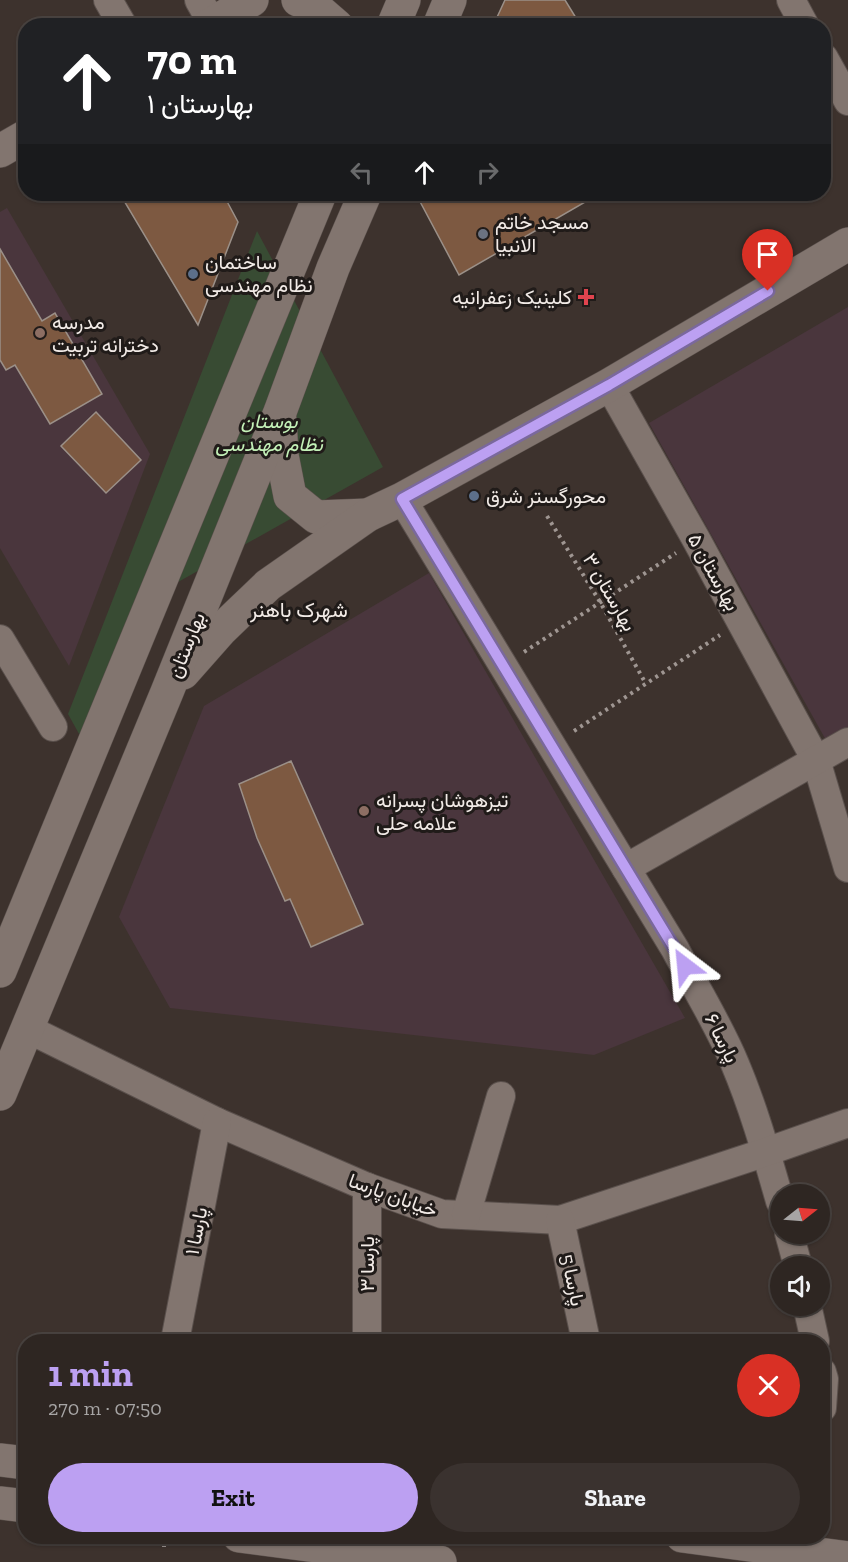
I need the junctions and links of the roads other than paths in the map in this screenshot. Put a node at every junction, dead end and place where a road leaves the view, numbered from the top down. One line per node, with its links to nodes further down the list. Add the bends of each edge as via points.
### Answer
1 (108, 0): 8 (street)
2 (252, 0): 7 (street)
3 (298, 0): 9 (street)
4 (404, 0): 10 (street)
5 (450, 0): 11 (street)
6 (791, 0): 12 (street)
7 (207, 16)
8 (118, 18)
9 (328, 18)
10 (396, 18)
11 (442, 18)
12 (801, 18)
13 (831, 71): 14 (street)
14 (848, 101)
15 (18, 141): 16 (street)
16 (0, 151)
17 (317, 201): 20 (street)
18 (362, 201): 21 (street, بهارستان)
19 (848, 244): 22 (street)
20 (294, 259): 21 (street, via 307,247 319,246 329,252); 33 (street)
21 (333, 268): 23 (street, بهارستان)
22 (609, 385): 24 (street); 30 (street, بهارستان ۵)
23 (280, 412): 25 (street, via 282,455 290,496 316,517); 27 (street, بهارستان)
24 (402, 499): 25 (street); 31 (street, پارسا ۶)
25 (369, 515): 27 (street, via 268,585 221,630)
26 (0, 639): 28 (street)
27 (167, 692): 34 (street, بهارستان)
28 (53, 727)
29 (848, 742): 30 (street)
30 (816, 760): 31 (street); 32 (street, بهارستان ۵)
31 (626, 868): 39 (street, پارسا ۶, via 675,949 735,1064)
32 (848, 868)
33 (0, 971)
34 (26, 1028): 35 (street, بهارستان); 37 (street, خیابان پارسا)
35 (0, 1094)
36 (501, 1096): 42 (street)
37 (218, 1122): 41 (street, خیابان پارسا); 45 (street, پارسا ۱)
38 (848, 1123): 39 (street, خیابان پارسا)
39 (766, 1152): 40 (street, پارسا ۶); 43 (street, خیابان پارسا)
40 (775, 1184)
41 (367, 1187): 42 (street, خیابان پارسا, via 442,1214); 46 (street, پارسا ۳)
42 (466, 1215): 43 (street, خیابان پارسا)
43 (560, 1220): 47 (street, پارسا 5)
44 (809, 1316): 48 (street)
45 (177, 1334)
46 (367, 1334)
47 (584, 1334)
48 (813, 1334)
49 (0, 1460): 50 (street)
50 (18, 1462)
51 (0, 1503): 52 (street)
52 (18, 1505)
53 (301, 1544): 56 (street)
54 (813, 1545): 55 (street)
55 (848, 1558)
56 (440, 1562)

